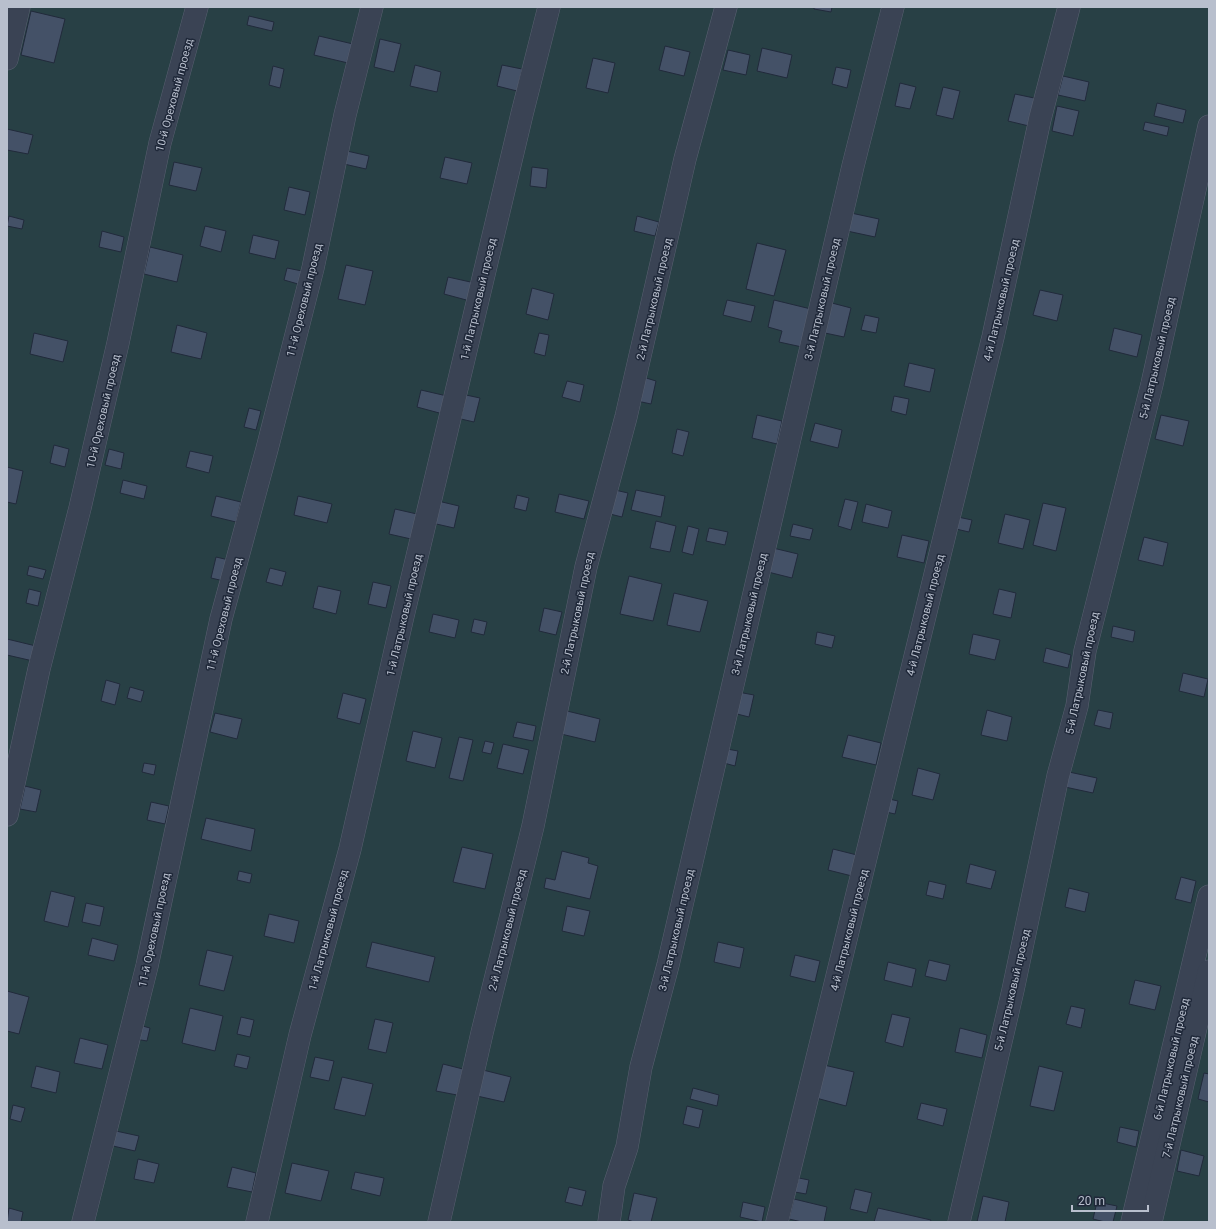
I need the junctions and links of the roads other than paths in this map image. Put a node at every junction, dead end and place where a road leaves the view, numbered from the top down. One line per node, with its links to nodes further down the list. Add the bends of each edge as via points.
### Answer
1 (19, 7): 8 (lane)
2 (197, 7): 10 (lane, 10-й Ореховый проезд, via 160,143 115,358 39,669)
3 (372, 7): 13 (lane, 11-й Ореховый проезд, via 313,268 221,620 147,966)
4 (549, 7): 14 (lane, 1-й Латрыковый проезд, via 520,121 350,849 300,1035)
5 (726, 7): 15 (lane, 2-й Латрыковый проезд, via 685,159 626,417 586,567 533,826)
6 (893, 7): 16 (lane, 3-й Латрыковый проезд, via 851,173 668,965 641,1067 627,1147 614,1186)
7 (1069, 7): 17 (lane, 4-й Латрыковый проезд, via 1040,119 994,336)
8 (7, 59)
9 (1209, 126): 18 (lane, 5-й Латрыковый проезд, via 1152,384 1084,651 1077,706 1058,776 1013,990)
10 (7, 815)
11 (1209, 896): 19 (lane, 6-й Латрыковый проезд)
12 (1209, 971): 20 (lane, 7-й Латрыковый проезд)
13 (84, 1222)
14 (257, 1222)
15 (439, 1222)
16 (609, 1222)
17 (777, 1222)
18 (959, 1222)
19 (1132, 1222)
20 (1150, 1222)

